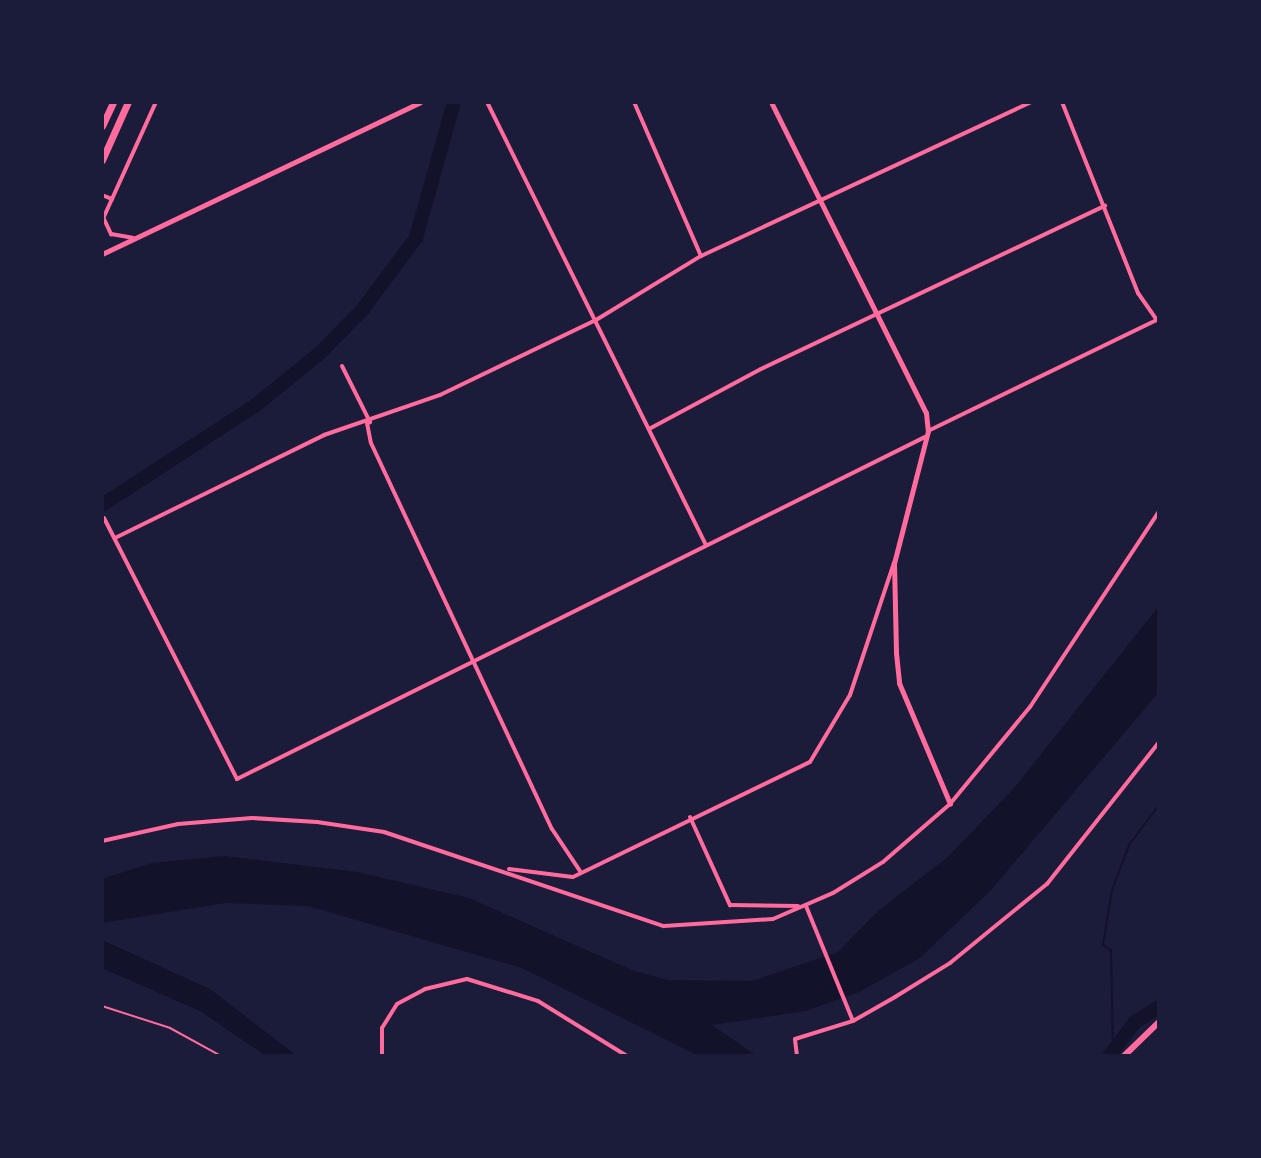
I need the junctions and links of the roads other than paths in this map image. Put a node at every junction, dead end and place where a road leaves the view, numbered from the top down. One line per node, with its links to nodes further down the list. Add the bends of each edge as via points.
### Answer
1 (113, 102): 10 (highway)
2 (128, 102): 11 (highway)
3 (156, 102): 13 (street)
4 (420, 102): 17 (street)
5 (487, 102): 21 (street)
6 (634, 102): 19 (street)
7 (771, 102): 14 (street)
8 (1031, 102): 14 (street)
9 (1062, 102): 15 (street)
10 (102, 126)
11 (102, 160)
12 (102, 195): 13 (street)
13 (112, 199): 16 (street)
14 (821, 202): 19 (street); 20 (street)
15 (1105, 206): 20 (street); 22 (street, via 1138,293)
16 (103, 219): 17 (street, via 111,234)
17 (133, 238): 18 (street)
18 (102, 254)
19 (701, 256): 21 (street)
20 (877, 314): 25 (street); 26 (street, via 924,406)
21 (596, 320): 24 (street); 25 (street)
22 (1158, 320): 26 (street)
23 (342, 366): 24 (street)
24 (368, 423): 29 (street, via 324,435); 32 (street)
25 (649, 429): 30 (street)
26 (927, 434): 30 (street); 31 (street)
27 (1159, 511): 34 (street, via 1030,707)
28 (104, 518): 29 (street)
29 (115, 538): 32 (street, via 237,779)
30 (706, 545): 32 (street)
31 (894, 563): 34 (street, via 899,683); 35 (street, via 850,695 810,762)
32 (472, 660): 38 (street, via 552,829)
33 (1159, 742): 40 (street, via 1047,884 950,963)
34 (950, 804): 39 (street, via 883,862)
35 (690, 817): 38 (street); 39 (street, via 730,905)
36 (102, 841): 37 (street, via 178,824 252,818 317,822 384,832)
37 (497, 866): 38 (street, via 573,877); 39 (street, via 664,926 773,919)
38 (580, 871)
39 (806, 905): 40 (street)
40 (853, 1021): 44 (street, via 795,1039)
41 (1159, 1022): 45 (main road)
42 (382, 1056): 43 (street, via 382,1028 397,1004 425,989 467,979 538,1001)
43 (627, 1056)
44 (797, 1056)
45 (1124, 1056)

